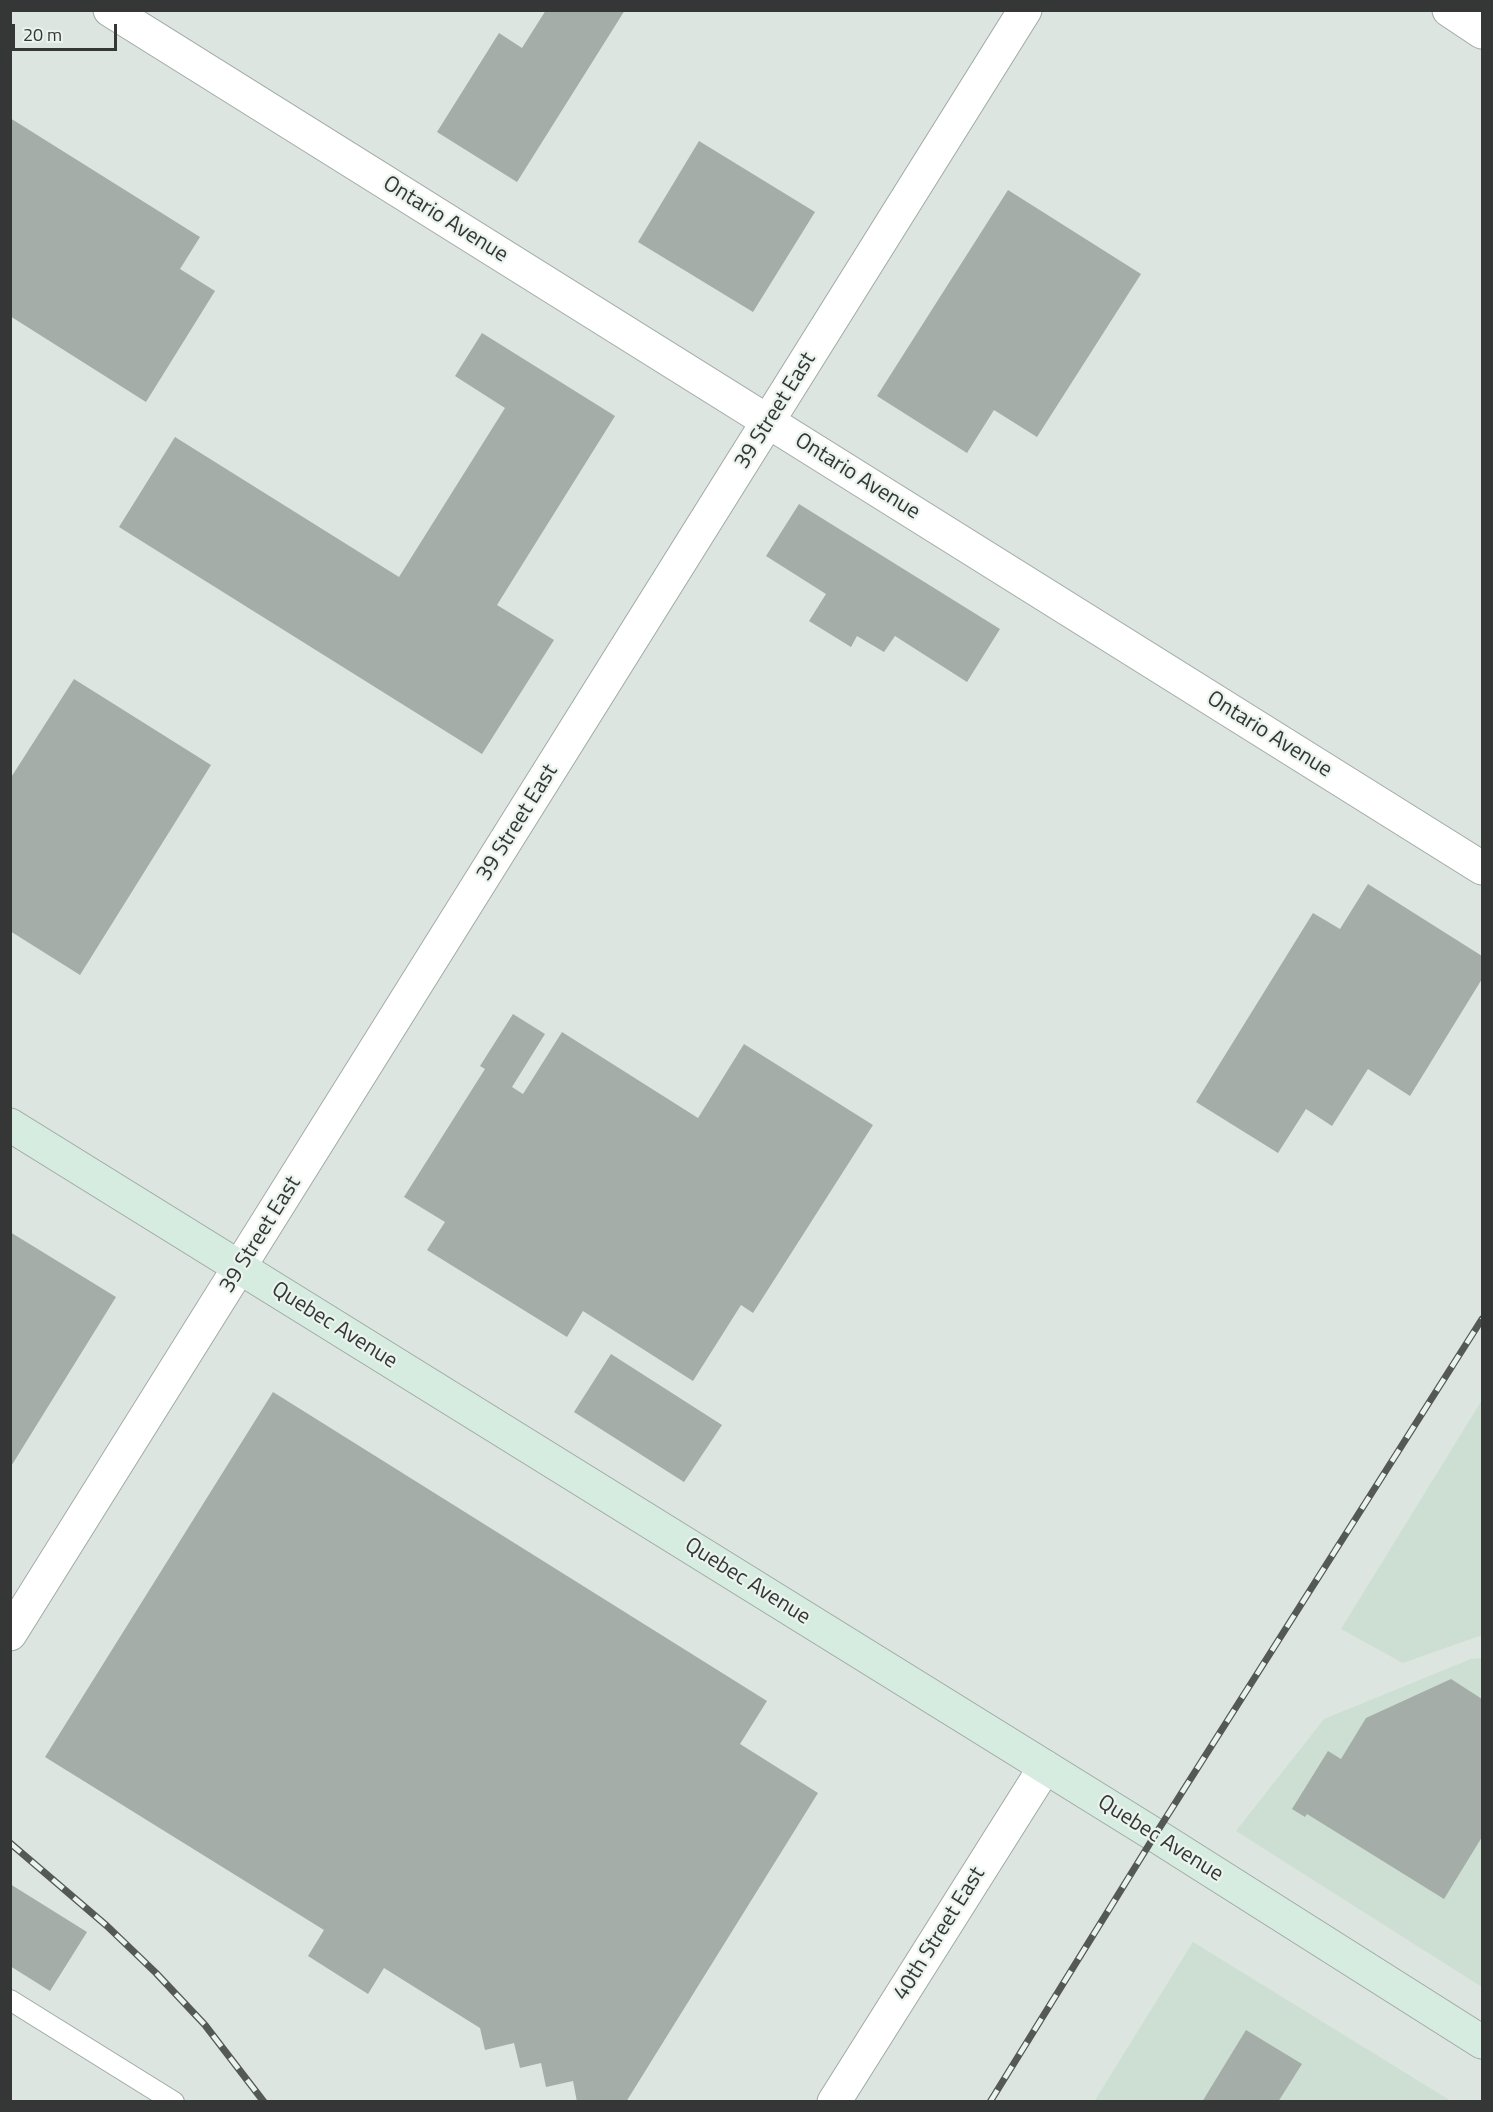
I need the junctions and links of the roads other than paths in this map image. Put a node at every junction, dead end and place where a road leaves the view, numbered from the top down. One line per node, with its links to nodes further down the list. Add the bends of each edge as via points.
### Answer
1 (110, 10): 5 (street, Ontario Avenue)
2 (1025, 10): 5 (street, 39 Street East)
3 (1449, 10): 4 (street)
4 (1482, 32)
5 (769, 422): 6 (street, Ontario Avenue); 8 (street, 39 Street East)
6 (1482, 868)
7 (10, 1125): 8 (street, Quebec Avenue)
8 (240, 1268): 9 (street, 39 Street East); 10 (street, Quebec Avenue)
9 (10, 1634)
10 (1045, 1767): 12 (street, Quebec Avenue); 14 (street, 40th Street East)
11 (10, 2000): 13 (lane)
12 (1482, 2042)
13 (174, 2102)
14 (834, 2102)

